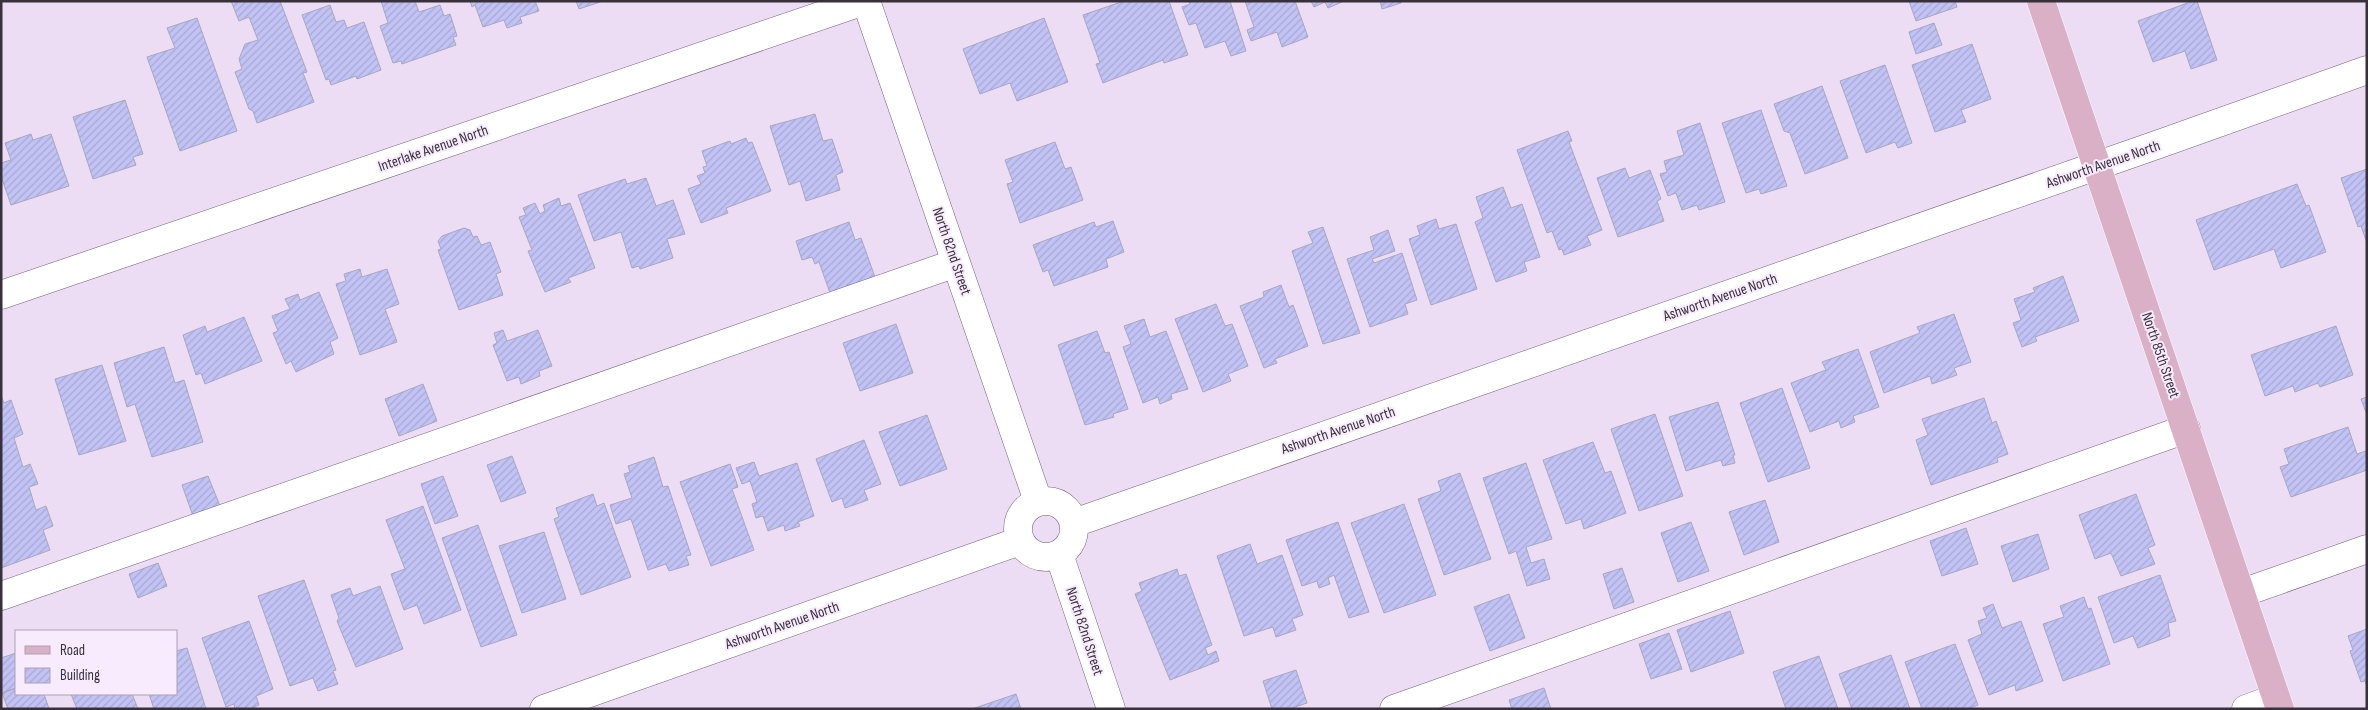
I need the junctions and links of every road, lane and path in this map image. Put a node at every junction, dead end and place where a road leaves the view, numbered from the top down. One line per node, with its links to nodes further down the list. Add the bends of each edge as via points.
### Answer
1 (865, 1): 5 (street, North 82nd Street); 6 (street, Interlake Avenue North)
2 (2042, 1): 4 (main road, North 85th Street)
3 (2367, 70): 4 (street, Ashworth Avenue North)
4 (2096, 166): 7 (main road, North 85th Street); 9 (street, Ashworth Avenue North)
5 (956, 263): 8 (street, North 82nd Street); 14 (street)
6 (1, 294)
7 (2186, 429): 13 (main road, North 85th Street); 18 (street)
8 (1038, 501): 9 (street, via 1057,502); 10 (street, via 1022,512 1018,521)
9 (1074, 523): 12 (street, via 1072,540)
10 (1020, 540): 12 (street, via 1034,554 1042,557); 16 (street, Ashworth Avenue North)
11 (2367, 548): 13 (street)
12 (1059, 554): 17 (street, North 82nd Street)
13 (2242, 593): 15 (main road, North 85th Street)
14 (1, 596)
15 (2278, 703): 19 (street)
16 (544, 709)
17 (1111, 709)
18 (1394, 709)
19 (2246, 709)

